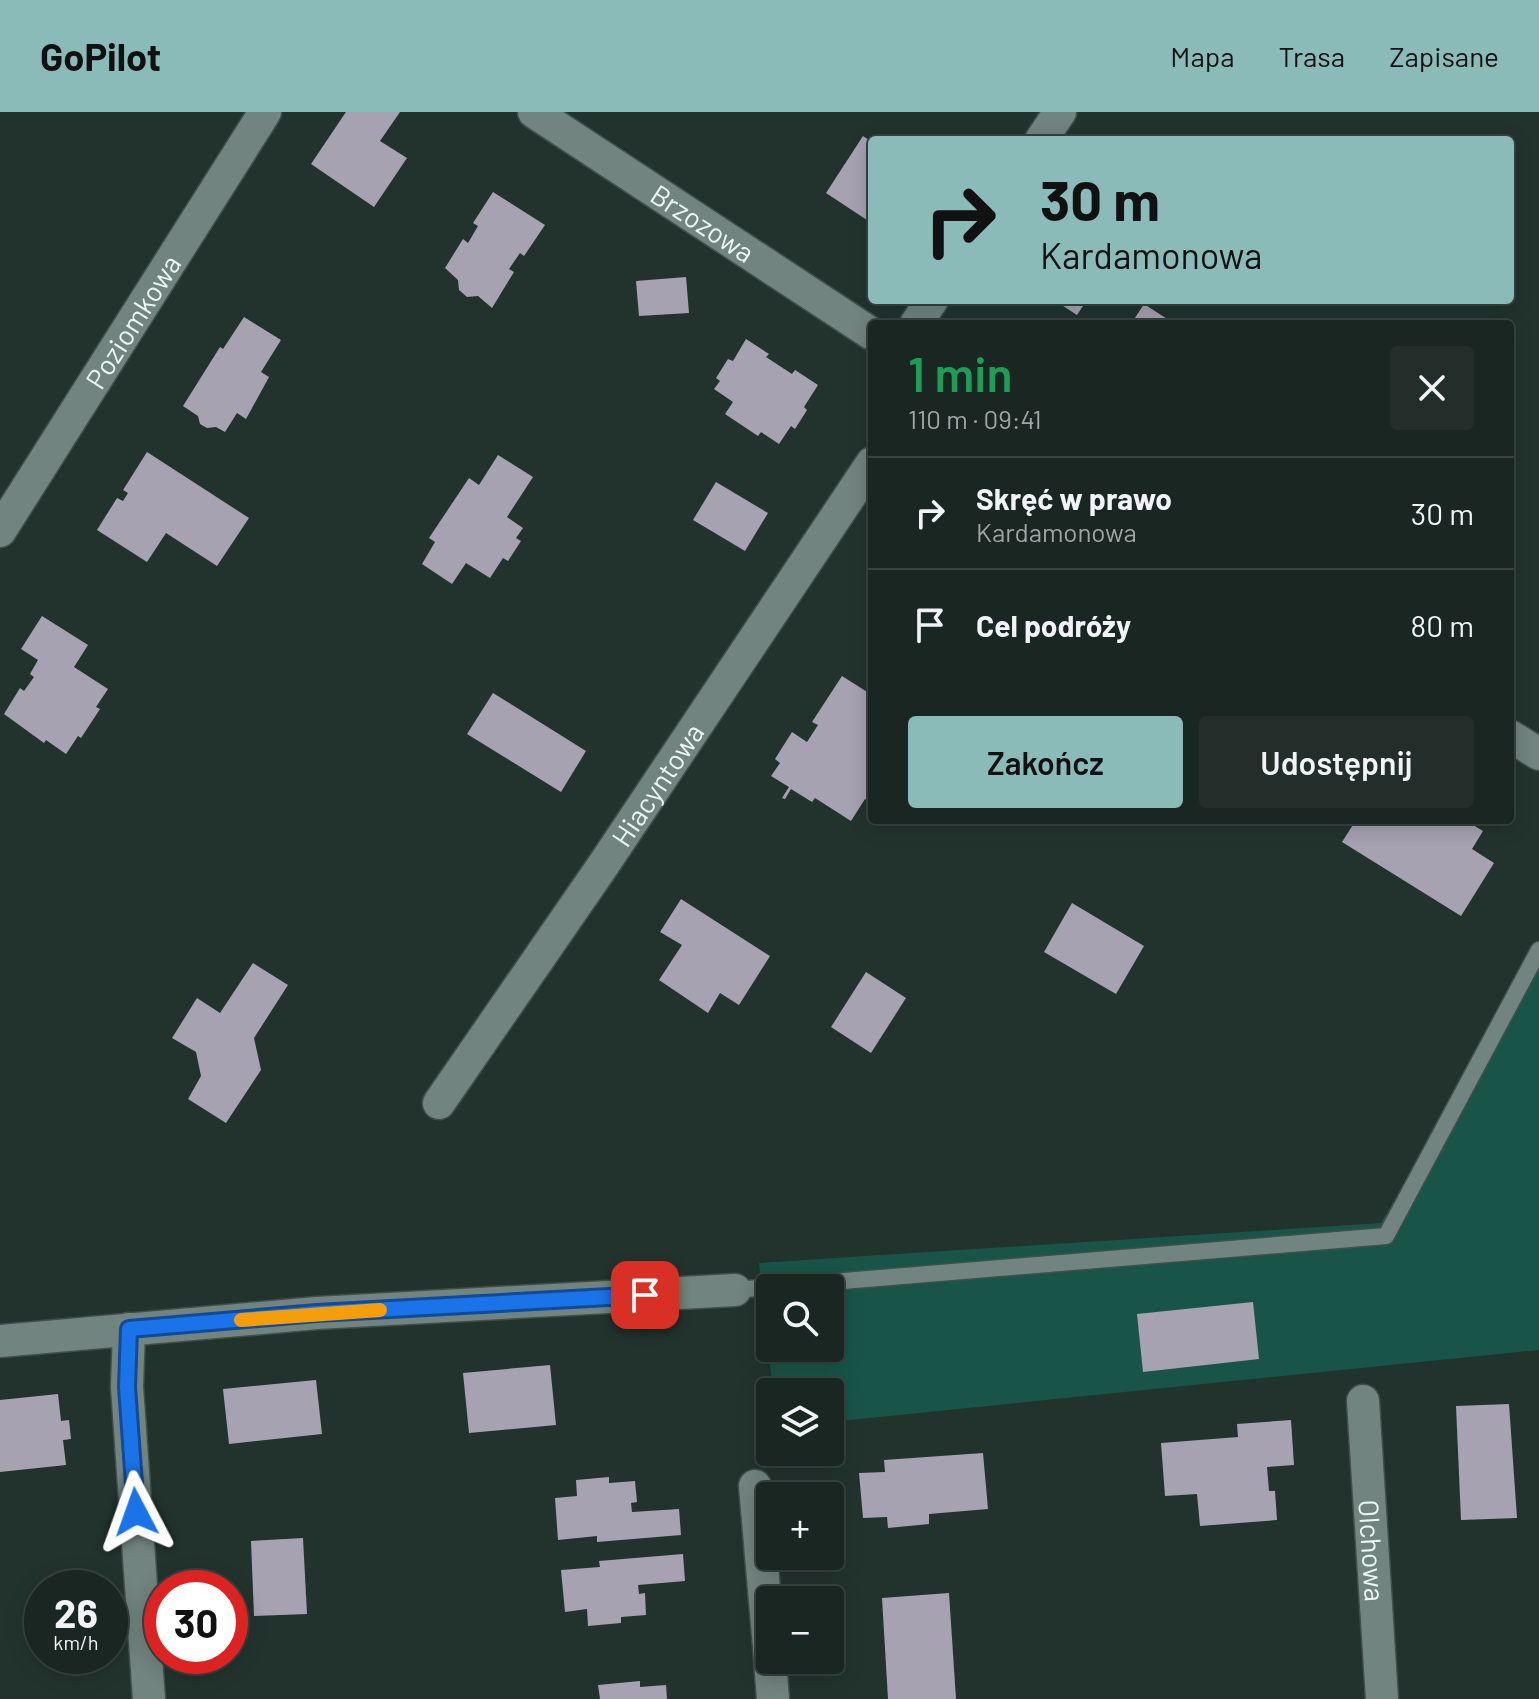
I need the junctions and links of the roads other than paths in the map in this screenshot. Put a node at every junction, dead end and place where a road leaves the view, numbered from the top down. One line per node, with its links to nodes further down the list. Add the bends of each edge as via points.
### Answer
1 (265, 112): 7 (street, Poziomkowa)
2 (534, 112): 5 (street, Brzozowa)
3 (1060, 112): 4 (street)
4 (1044, 136)
5 (868, 331)
6 (868, 469): 11 (street, Hiacyntowa)
7 (0, 531)
8 (1514, 738): 9 (street)
9 (1539, 754)
10 (1539, 950): 12 (lane, via 1386,1236)
11 (439, 1103)
12 (735, 1290): 13 (street)
13 (129, 1329): 14 (street); 19 (street, via 127,1387)
14 (0, 1341)
15 (1363, 1401): 21 (street, Olchowa)
16 (755, 1486): 17 (street)
17 (764, 1586)
18 (771, 1674): 20 (street)
19 (149, 1699)
20 (773, 1699)
21 (1382, 1699)

